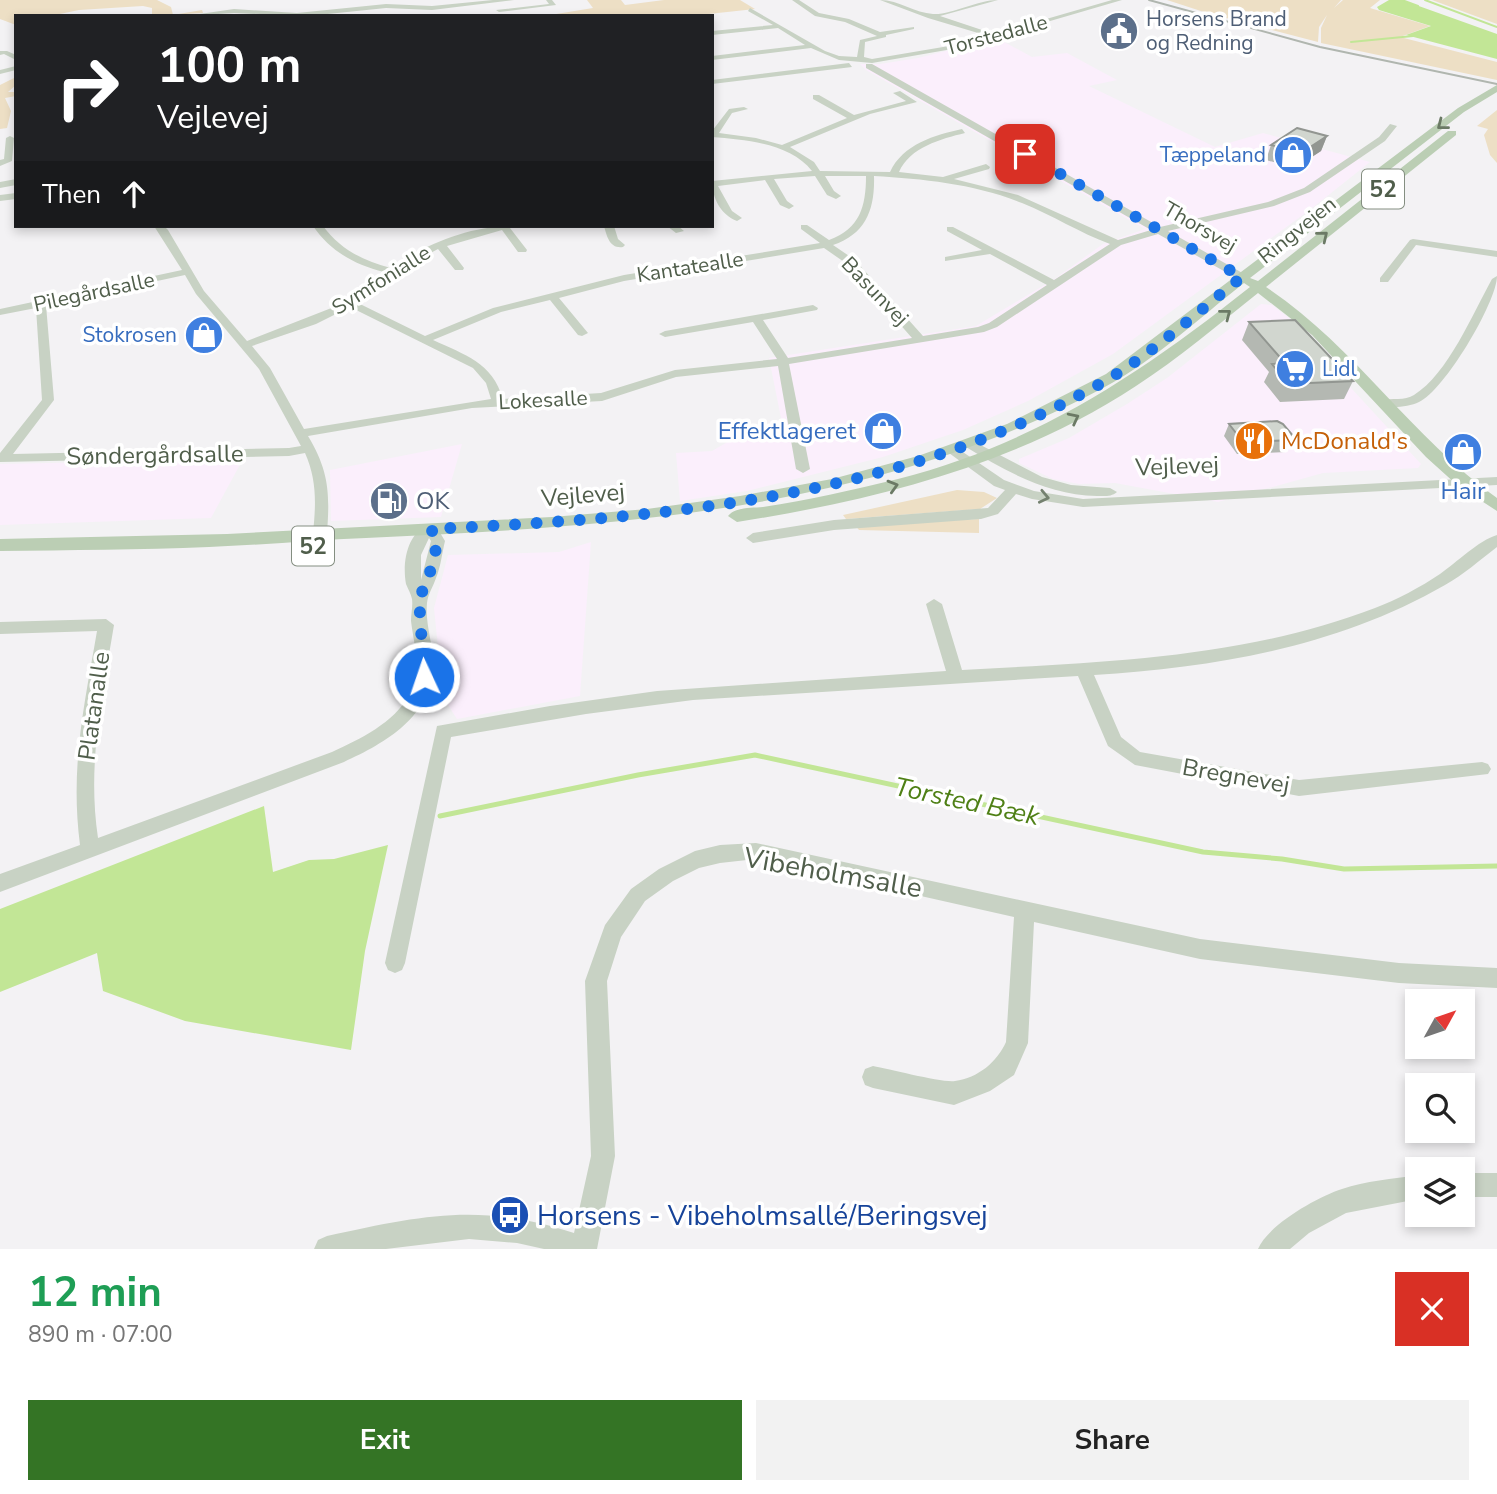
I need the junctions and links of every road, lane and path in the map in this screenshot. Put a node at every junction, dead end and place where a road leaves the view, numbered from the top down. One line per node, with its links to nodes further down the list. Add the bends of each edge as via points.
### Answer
1 (360, 0): 10 (street)
2 (511, 0): 8 (street)
3 (549, 0): 14 (street, via 553,5)
4 (795, 0): 24 (street, via 817,15 846,20)
5 (883, 0): 18 (street)
6 (992, 0): 18 (street)
7 (1119, 0): 25 (street, Torstedalle)
8 (491, 1): 11 (street)
9 (203, 2): 16 (street)
10 (364, 8): 11 (street); 15 (street)
11 (432, 8): 17 (street)
12 (750, 10): 19 (street)
13 (297, 12): 15 (street); 16 (street)
14 (486, 12)
15 (335, 13)
16 (206, 14)
17 (436, 14)
18 (930, 17): 25 (street)
19 (779, 26): 22 (street); 26 (street)
20 (714, 27): 22 (street)
21 (912, 27): 24 (street)
22 (721, 32): 23 (street)
23 (714, 33)
24 (879, 34): 28 (street, via 884,36 862,41)
25 (995, 36): 30 (street, Torstedalle)
26 (814, 46): 27 (street); 29 (street)
27 (714, 58)
28 (860, 59): 29 (street); 30 (street)
29 (849, 63): 30 (street); 31 (street)
30 (869, 67): 36 (street, via 913,102); 62 (street, Thorsvej)
31 (714, 82)
32 (1497, 88): 74 (main road, Ringvejen / 52, one-way to 74, via 1461,110)
33 (816, 97): 36 (street)
34 (1497, 100): 78 (main road, Ringvejen / 52, one-way to 34)
35 (744, 108): 39 (street, via 729,111)
36 (853, 118): 42 (street)
37 (1393, 126): 62 (street, Lokesalle, via 1382,139 1299,194)
38 (962, 131): 47 (street, via 919,147 901,160)
39 (714, 134)
40 (714, 135): 42 (street)
41 (7, 142): 43 (street, via 8,161)
42 (781, 148): 45 (street)
43 (0, 163)
44 (986, 167): 49 (street)
45 (819, 174): 46 (street); 48 (street); 52 (street)
46 (870, 175): 47 (street); 64 (street, Kantatealle, via 871,196 864,222)
47 (893, 175): 49 (street)
48 (768, 177): 50 (street); 53 (street)
49 (944, 180): 63 (street, via 1035,204)
50 (714, 184)
51 (714, 186): 54 (street, via 728,213)
52 (836, 196)
53 (789, 206)
54 (737, 218)
55 (804, 227): 64 (street)
56 (161, 228): 73 (street)
57 (320, 228): 72 (street, via 347,255)
58 (506, 228): 67 (street, Symfonialle)
59 (610, 228): 66 (street)
60 (478, 229): 65 (street, Symfonialle)
61 (950, 229): 68 (street)
62 (1159, 230): 63 (street, Lokesalle); 74 (street, Thorsvej)
63 (1118, 243): 77 (street, Lokesalle)
64 (827, 244): 79 (street, Kantatealle, via 641,274); 88 (street, Basunvej, via 855,266)
65 (438, 245): 71 (street, Symfonialle); 72 (street, Symfonialle)
66 (620, 245)
67 (522, 250)
68 (990, 251): 70 (street); 77 (street)
69 (1497, 254): 76 (street, via 1413,242)
70 (949, 259)
71 (459, 268)
72 (392, 271): 80 (street, Symfonialle)
73 (187, 272): 81 (street, Pilegårdsalle); 89 (street)
74 (1242, 277): 78 (main road, Thorsvej); 94 (main road, Ringvejen / 52, via 1101,383)
75 (1497, 279): 92 (street, via 1456,354 1427,389 1416,399)
76 (1384, 280)
77 (1056, 285): 88 (street, Lokesalle, via 993,325)
78 (1260, 287): 92 (main road, Thorsvej, via 1314,328); 97 (main road, Ringvejen / 52, one-way to 78, via 1110,398)
79 (552, 296): 85 (street); 87 (street, Kantatealle, via 479,316)
80 (350, 303): 87 (street); 89 (street, Symfonialle)
81 (41, 304): 83 (street, Pilegårdsalle); 98 (street, via 48,400)
82 (813, 308): 84 (street)
83 (0, 312)
84 (756, 318): 86 (street); 90 (street)
85 (582, 333)
86 (665, 334)
87 (426, 339): 91 (street, via 477,366 492,382)
88 (921, 341): 90 (street, Lokesalle)
89 (245, 345): 93 (street, via 264,368)
90 (783, 362): 91 (street, Lokesalle, via 675,374 590,398); 100 (street)
91 (498, 403): 93 (street, Lokesalle)
92 (1386, 403): 102 (main road, Thorsvej)
93 (301, 433): 95 (street)
94 (971, 444): 96 (main road, Vejlevej / 52); 97 (street, Vejlevej)
95 (309, 448): 98 (street, Søndergårdsalle); 106 (street, via 321,478)
96 (954, 450): 99 (street, Vejlevej); 107 (main road, Vejlevej / 52, via 849,481 748,502)
97 (989, 455): 99 (main road, Ringvejen / 52); 102 (street, Vejlevej, via 1037,482 1079,491)
98 (2, 458)
99 (970, 463): 104 (street, Vejlevej); 107 (main road, Vejlevej / 52, one-way to 99, via 544,536 786,510 867,494)
100 (803, 469)
101 (1497, 470): 102 (street, Vejlevej)
102 (1460, 479): 103 (street, Vejlevej); 104 (street, Vejlevej, one-way to 102, via 1052,499 1101,503); 105 (main road, Thorsvej)
103 (1497, 481)
104 (1013, 489): 108 (street, via 993,511 981,514 834,525)
105 (1497, 506)
106 (320, 533): 107 (main road, Vejlevej / 52); 110 (main road, Vejlevej / 52)
107 (429, 537): 110 (main road, Vejlevej / 52, via 299,546); 117 (street, via 428,580 419,598 425,663 419,692 404,714 382,734 338,757)
108 (753, 538)
109 (1497, 540): 114 (street, via 1423,592 1353,623 1278,647 1192,661)
110 (208, 541): 111 (main road, Vejlevej / 52)
111 (0, 545)
112 (934, 604): 115 (street)
113 (0, 628): 117 (street, Platanalle, via 106,625 85,750 84,806)
114 (1084, 670): 115 (street); 116 (street, Bregnevej, via 1114,741 1135,758 1299,788)
115 (956, 677): 120 (street, via 712,693 570,708 443,731)
116 (1482, 769)
117 (90, 850): 118 (street)
118 (0, 883)
119 (1025, 910): 121 (street, Vibeholmsalle, via 1200,949 1399,973); 122 (street, via 1017,1043 1006,1067 982,1083 954,1093); 127 (street, Vibeholmsalle, via 756,851 695,860 638,895 612,932 596,981 603,1156)
120 (395, 963)
121 (1497, 978)
122 (873, 1077)
123 (1475, 1185): 124 (street)
124 (1497, 1185)
125 (1405, 1189): 128 (street, via 1343,1201 1300,1224)
126 (327, 1249): 127 (street, via 406,1232 467,1226 516,1229)
127 (584, 1249)
128 (1271, 1249)

